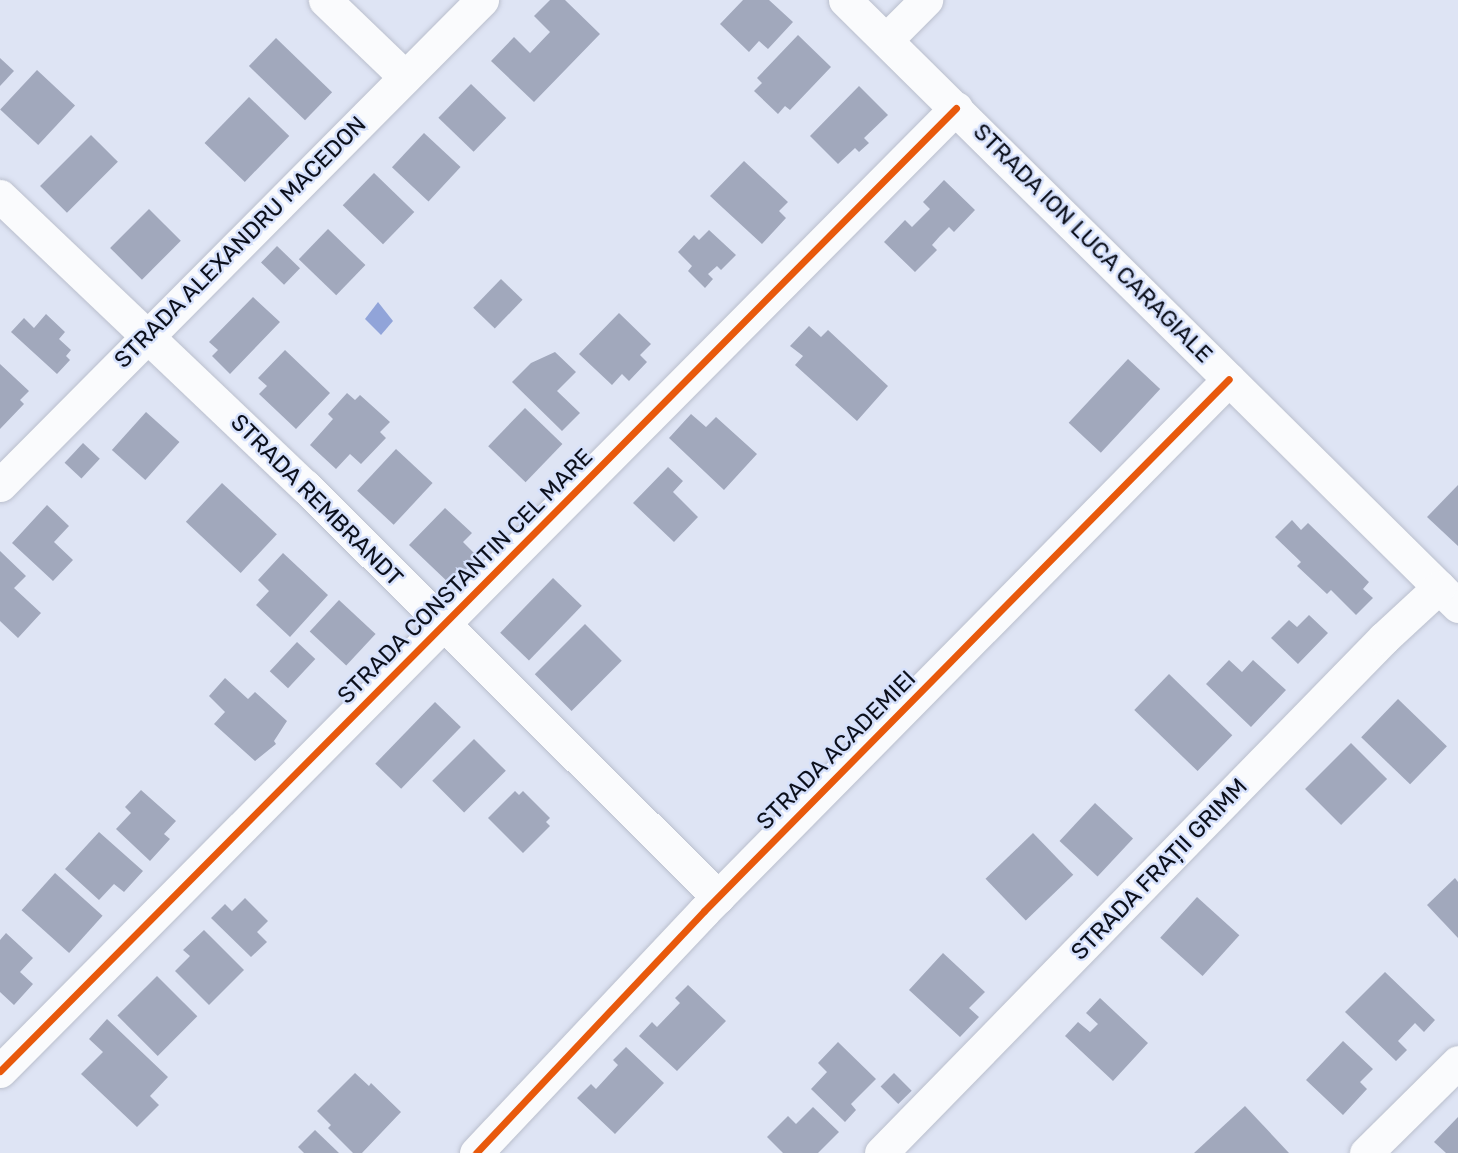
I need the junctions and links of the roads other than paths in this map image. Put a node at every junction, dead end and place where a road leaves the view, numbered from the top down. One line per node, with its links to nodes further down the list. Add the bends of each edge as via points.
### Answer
1 (325, 0): 6 (street)
2 (482, 0): 6 (street, STRADA ALEXANDRU MACEDON)
3 (845, 0): 5 (street, STRADA ION LUCA CARAGIALE)
4 (926, 0): 5 (street)
5 (886, 40): 7 (street, STRADA ION LUCA CARAGIALE)
6 (405, 77): 9 (street, STRADA ALEXANDRU MACEDON)
7 (956, 108): 10 (street, STRADA ION LUCA CARAGIALE); 13 (street, STRADA CONSTANTIN CEL MARE)
8 (0, 196): 9 (street, STRADA REMBRANDT)
9 (147, 334): 11 (street, STRADA ALEXANDRU MACEDON); 13 (street, STRADA REMBRANDT)
10 (1229, 379): 12 (street, STRADA ION LUCA CARAGIALE); 14 (street, STRADA ACADEMIEI)
11 (0, 485)
12 (1448, 597): 18 (street, STRADA FRAȚII GRIMM, via 1384,638)
13 (443, 625): 14 (street, STRADA REMBRANDT); 16 (street, STRADA CONSTANTIN CEL MARE)
14 (718, 897): 17 (street, STRADA ACADEMIEI)
15 (1458, 1062): 19 (street)
16 (0, 1071)
17 (476, 1153)
18 (881, 1153)
19 (1366, 1153)

